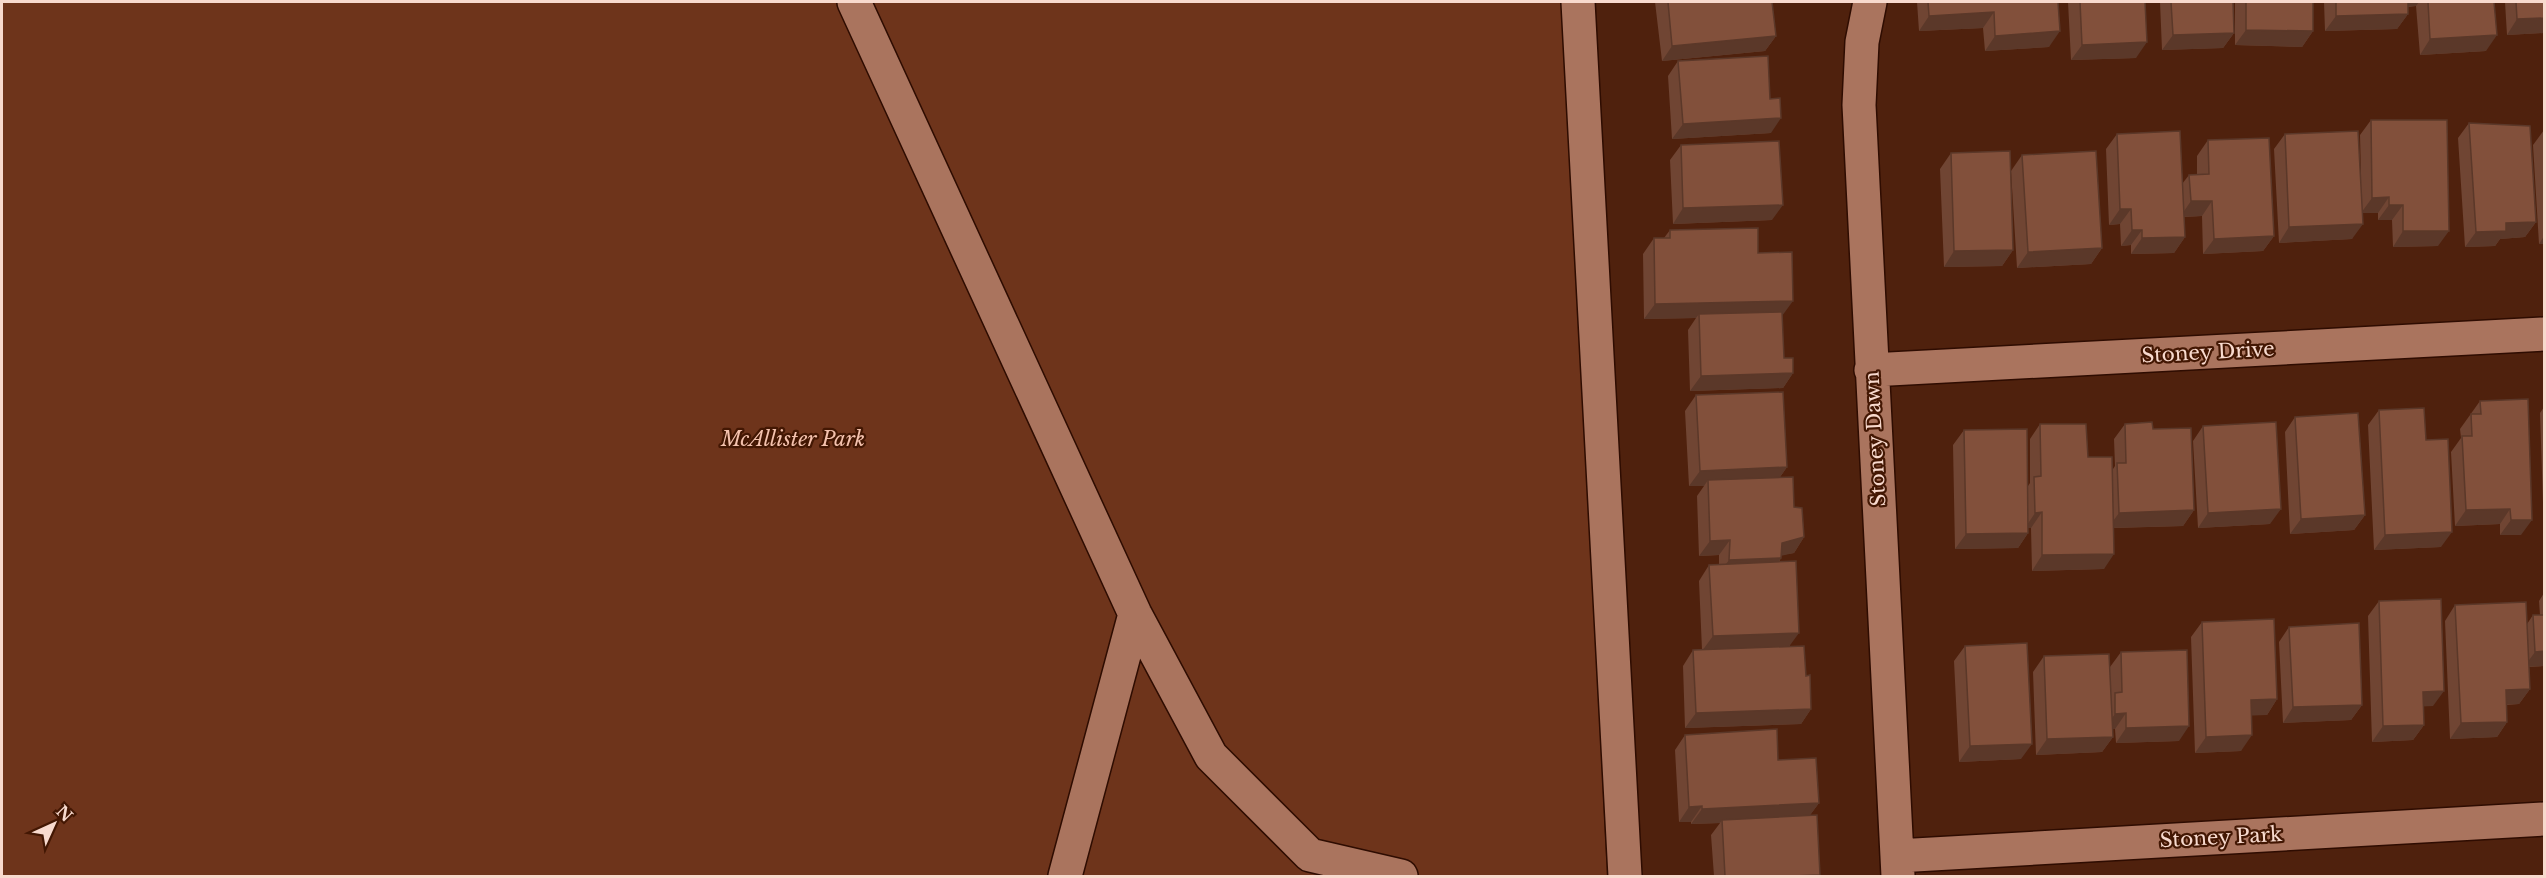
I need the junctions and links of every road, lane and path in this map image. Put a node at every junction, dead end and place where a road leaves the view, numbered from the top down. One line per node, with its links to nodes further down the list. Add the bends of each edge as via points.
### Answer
1 (854, 2): 6 (street)
2 (1578, 2): 11 (street)
3 (1870, 2): 5 (street, Stoney Dawn, via 1862,42 1858,105)
4 (2544, 334): 5 (street, Stoney Drive)
5 (1871, 370): 8 (street, Stoney Dawn)
6 (1135, 614): 9 (street); 10 (street, via 1211,756 1310,855)
7 (2544, 819): 8 (street, Stoney Park)
8 (1897, 866)
9 (1065, 876)
10 (1401, 876)
11 (1625, 876)

